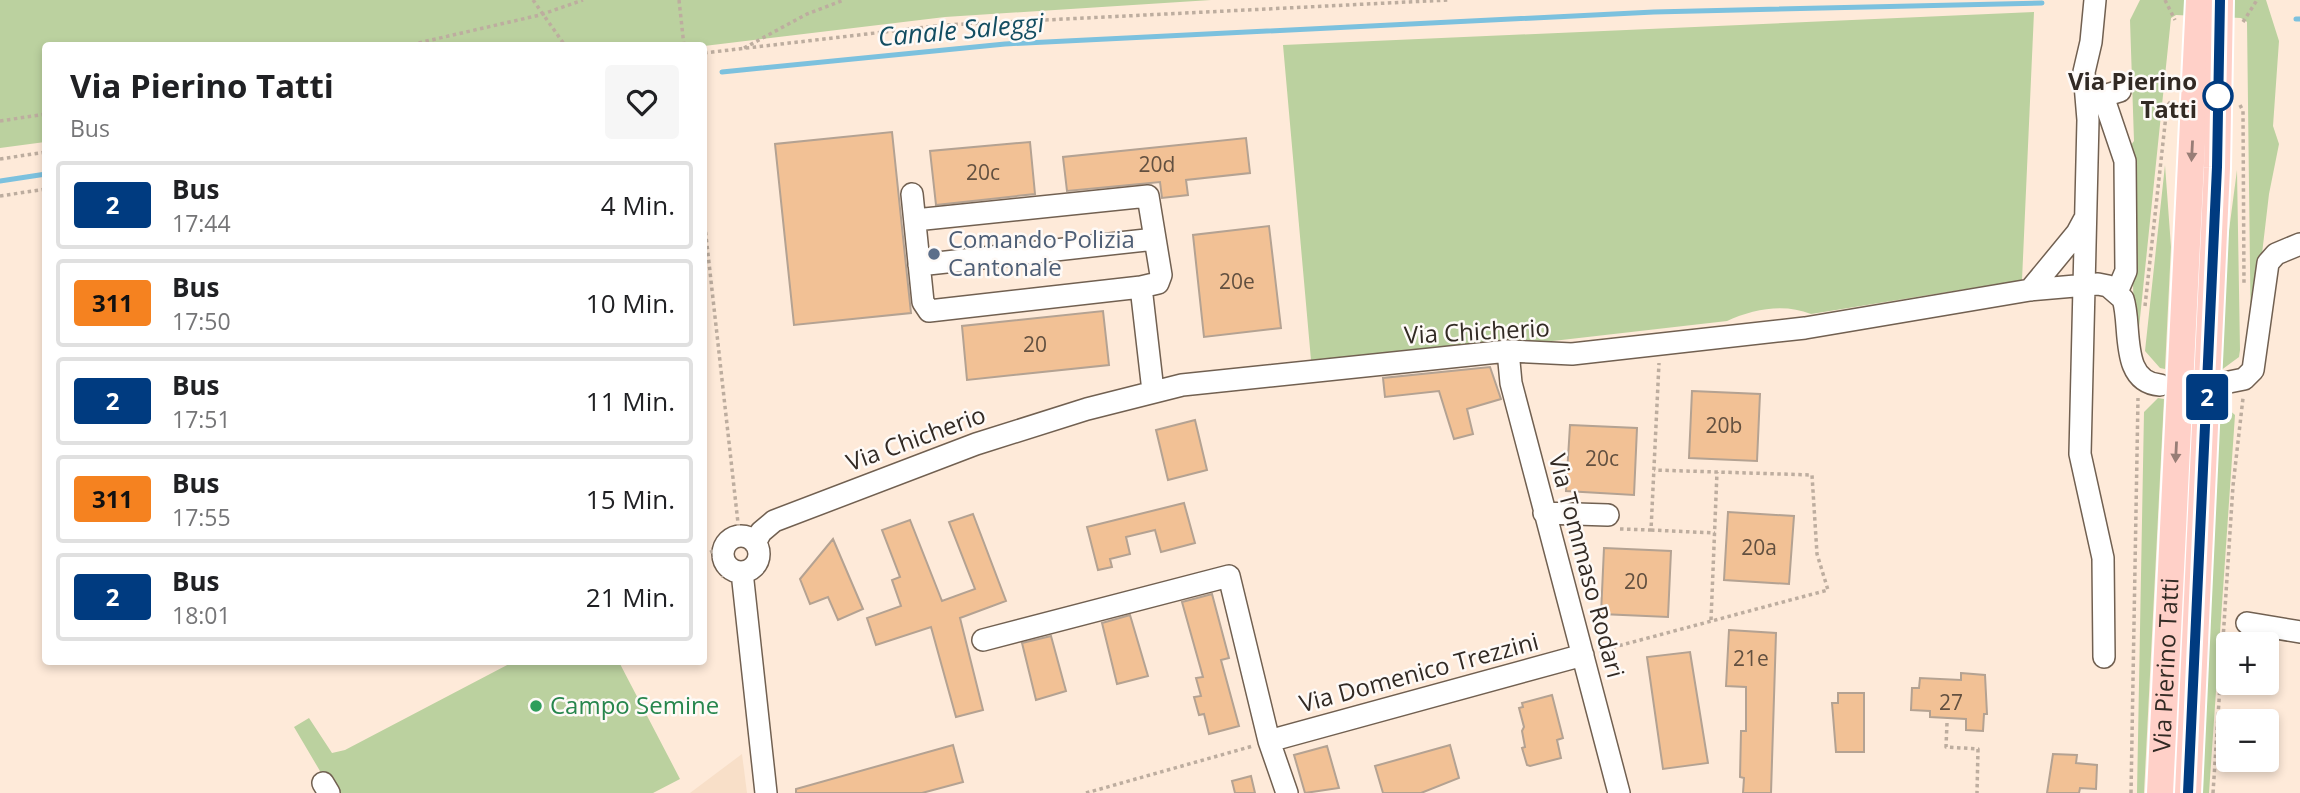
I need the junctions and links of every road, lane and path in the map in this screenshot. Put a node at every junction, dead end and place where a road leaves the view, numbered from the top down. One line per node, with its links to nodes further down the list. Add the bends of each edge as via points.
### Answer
1 (533, 0): 13 (path)
2 (583, 0): 13 (path)
3 (679, 0): 17 (path)
4 (844, 0): 18 (path, via 807,14)
5 (1334, 0): 12 (path)
6 (1448, 0): 12 (path)
7 (2095, 0): 30 (street, via 2084,72 2088,120)
8 (2165, 0): 14 (path)
9 (2199, 0): 14 (main road)
10 (2220, 0): 14 (main road)
11 (2257, 0): 14 (path)
12 (1331, 6): 18 (path, via 944,25)
13 (540, 15): 15 (path); 16 (path)
14 (2208, 31): 71 (main road, Via Pierino Tatti, one-way to 71); 72 (main road, Via Pierino Tatti, via 2217,167)
15 (422, 42)
16 (562, 42)
17 (684, 42)
18 (743, 49): 19 (path)
19 (707, 53)
20 (2173, 87): 41 (path, via 2167,106)
21 (2120, 91): 39 (street, via 2104,96 2125,161 2126,271)
22 (2239, 104): 40 (path, via 2243,111)
23 (42, 115): 24 (path)
24 (0, 121)
25 (42, 153): 26 (path)
26 (0, 159)
27 (42, 190): 29 (path)
28 (912, 194): 31 (street)
29 (0, 196)
30 (2085, 216): 36 (street); 38 (street, via 2077,233)
31 (915, 220): 32 (street, via 1144,195 1151,204); 35 (street)
32 (1155, 239): 35 (street); 37 (street, via 1160,280)
33 (707, 240): 54 (path)
34 (2300, 244): 45 (street, via 2276,254 2268,263 2255,362 2250,375)
35 (919, 265): 37 (street, via 923,302 929,311)
36 (2083, 284): 38 (street, Via Chicherio); 39 (street, Via Chicherio); 62 (street, via 2080,454 2103,558)
37 (1140, 287): 47 (street)
38 (2030, 290): 42 (street, Via Chicherio, via 1804,328)
39 (2117, 292): 44 (street, via 2127,309 2129,350)
40 (2244, 298)
41 (2145, 309)
42 (1659, 344): 43 (street, Via Chicherio, via 1572,354); 48 (path)
43 (1508, 351): 47 (street, Via Chicherio); 50 (street, Via Tommaso Rodari, via 1511,383)
44 (2139, 375): 46 (street); 70 (path)
45 (2234, 381): 73 (path, via 2233,486)
46 (2160, 385)
47 (1153, 391): 54 (street, Via Chicherio, via 976,444 774,522)
48 (1654, 470): 49 (path); 52 (path)
49 (1717, 472): 53 (path); 57 (path, via 1812,475 1817,554 1828,590)
50 (1544, 513): 51 (street); 61 (street, Via Tommaso Rodari)
51 (1610, 522): 52 (path)
52 (1651, 530): 53 (path)
53 (1715, 533): 57 (path)
54 (747, 539): 56 (street, via 758,552 756,563); 56 (street, via 725,544 723,555)
55 (711, 550): 56 (path)
56 (734, 577): 65 (street)
57 (1711, 621): 61 (path)
58 (2247, 624): 59 (street)
59 (2300, 632)
60 (983, 640): 64 (street, via 1229,576)
61 (1583, 655): 64 (street, Via Domenico Trezzini); 68 (street, Via Tommaso Rodari)
62 (2104, 657)
63 (1947, 723): 69 (path, via 1946,747 1978,749)
64 (1269, 741): 66 (path); 67 (street)
65 (766, 793)
66 (1086, 793)
67 (1287, 793)
68 (1619, 793)
69 (1977, 793)
70 (2131, 793)
71 (2160, 793)
72 (2188, 793)
73 (2213, 793)

